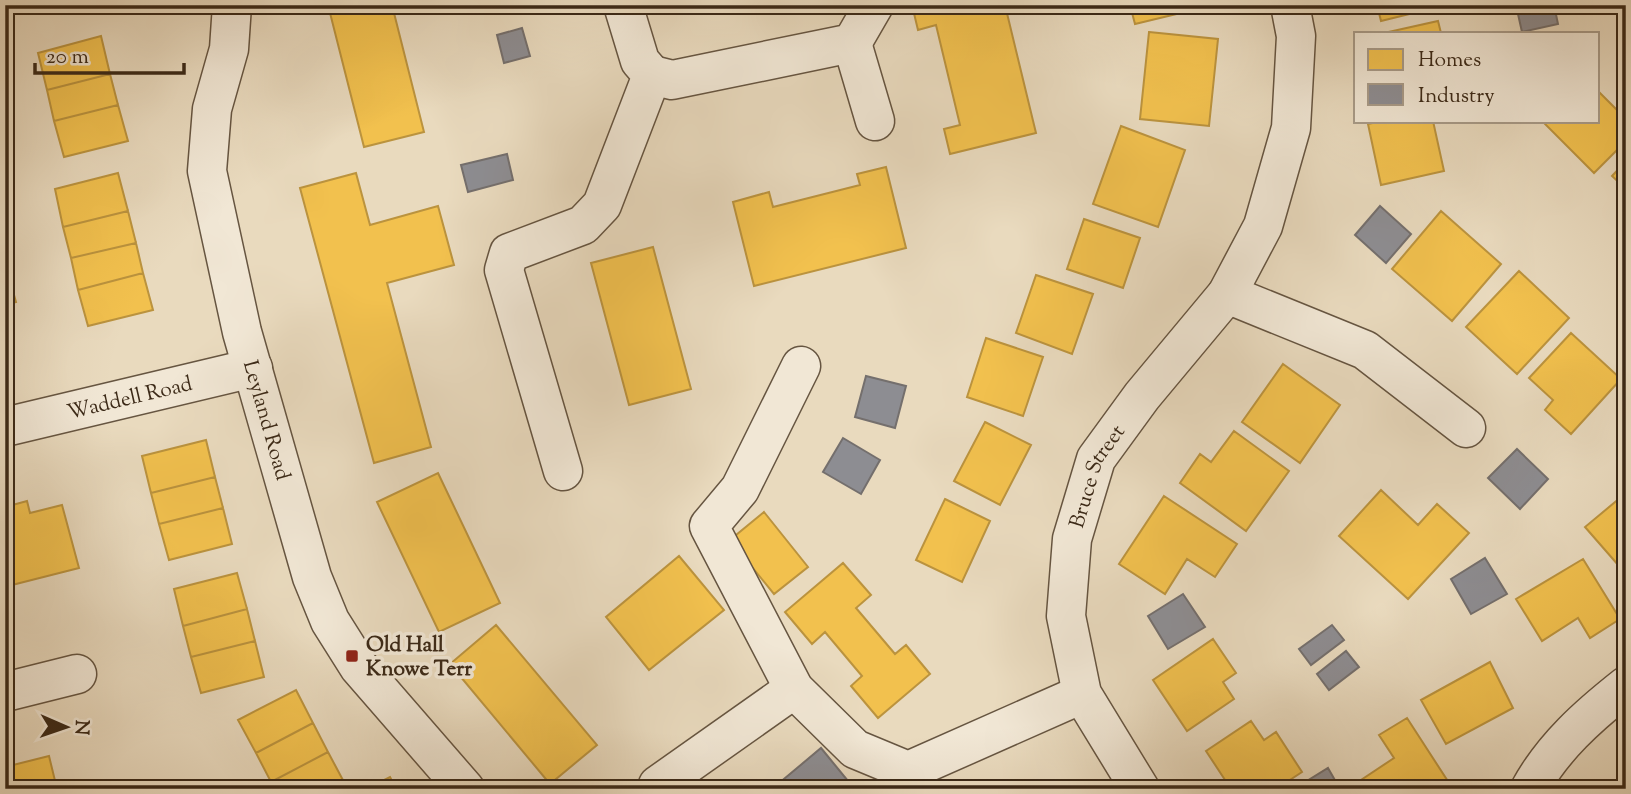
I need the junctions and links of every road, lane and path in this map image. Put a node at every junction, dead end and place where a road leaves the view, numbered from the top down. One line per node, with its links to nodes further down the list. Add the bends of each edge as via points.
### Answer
1 (232, 5): 10 (street, Leyland Road, via 229,49 212,108 207,171)
2 (624, 5): 6 (street, via 640,61)
3 (874, 5): 5 (street)
4 (1290, 5): 8 (street, Bruce Street, via 1296,36 1291,128 1263,226)
5 (852, 43): 6 (street, via 672,80); 7 (street)
6 (652, 75): 13 (street, via 602,205 583,225 509,253 504,270)
7 (875, 121)
8 (1227, 294): 12 (street, via 1365,350); 18 (street, Bruce Street, via 1096,459 1072,539 1066,616)
9 (801, 366): 16 (street, via 740,489 709,526)
10 (253, 368): 11 (street, Waddell Road); 20 (street, Leyland Road, via 312,577 330,621 359,667)
11 (5, 427)
12 (1466, 428)
13 (562, 471)
14 (77, 674): 17 (street)
15 (1626, 686): 22 (street, via 1590,714 1544,764)
16 (794, 690): 18 (street, via 855,749 908,771); 19 (street)
17 (5, 692)
18 (1082, 694): 21 (street, Bruce Street)
19 (658, 785)
20 (465, 789)
21 (1140, 789)
22 (1530, 789)

